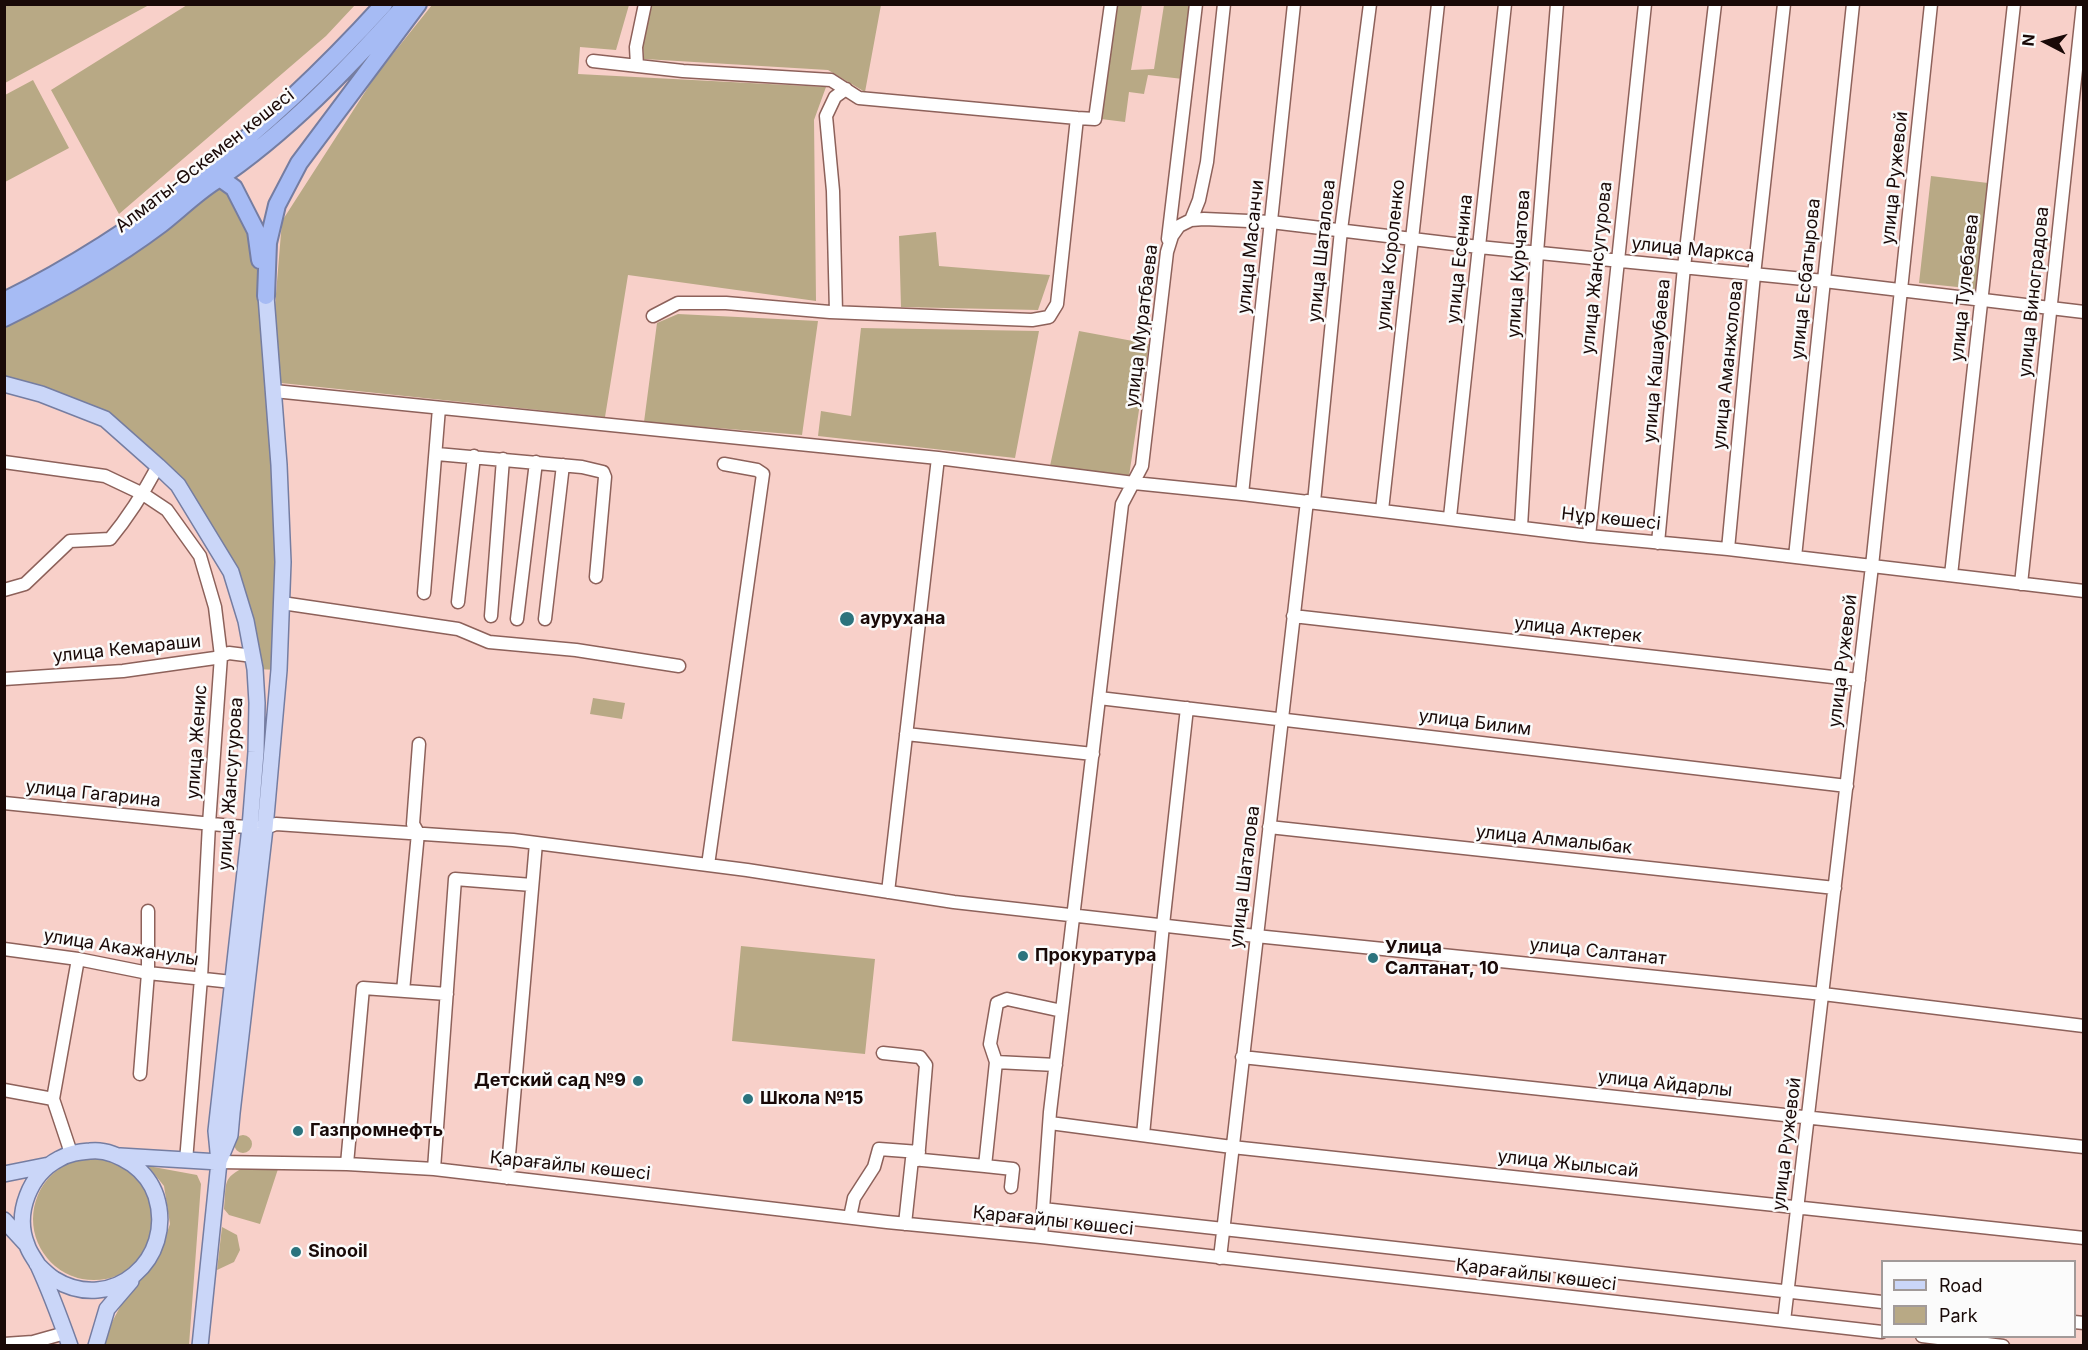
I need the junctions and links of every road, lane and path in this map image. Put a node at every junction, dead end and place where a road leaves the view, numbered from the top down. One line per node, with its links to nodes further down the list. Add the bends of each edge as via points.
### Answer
1 (384, 4): 25 (highway, Алматы-Өскемен көшесі, via 263,124)
2 (406, 4): 24 (highway, Алматы-Өскемен көшесі, via 329,86)
3 (418, 4): 38 (highway, via 299,163 277,205 268,243)
4 (645, 4): 21 (street, via 636,47)
5 (1111, 4): 23 (street, via 1095,119)
6 (1196, 4): 31 (street)
7 (1224, 4): 26 (street, улица Муратбаева, via 1207,162)
8 (1294, 4): 27 (street, улица Масанчи)
9 (1370, 4): 28 (street, улица Шаталова)
10 (1438, 4): 29 (street, улица Короленко)
11 (1505, 4): 30 (street, улица Есенина)
12 (1557, 4): 32 (street, улица Курчатова)
13 (1645, 4): 33 (street, улица Жансугурова)
14 (1715, 4): 34 (street, улица Кашаубаева)
15 (1784, 4): 35 (street, улица Аманжолова)
16 (1853, 4): 36 (street, улица Есбатырова)
17 (1931, 4): 37 (street, улица Ружевой)
18 (2014, 4): 40 (street, улица Тулебаева)
19 (2083, 4): 41 (street, улица Виноградова)
20 (594, 61): 21 (street)
21 (637, 66): 22 (street, via 831,80)
22 (846, 90): 23 (street, via 859,98); 42 (street, via 835,97 826,116 833,191)
23 (1077, 118): 42 (street, via 1057,304 1049,317 1032,320)
24 (220, 178): 25 (highway, via 201,179); 38 (highway, via 234,188 256,231); 45 (highway, Алматы-Өскемен көшесі, via 126,248)
25 (182, 189): 39 (highway, Алматы-Өскемен көшесі, via 80,260)
26 (1191, 220): 27 (street, улица Маркса); 31 (street, улица Муратбаева, via 1179,226)
27 (1271, 222): 28 (street, улица Маркса); 60 (street, улица Масанчи)
28 (1341, 230): 29 (street, улица Маркса); 61 (street, улица Шаталова)
29 (1411, 238): 30 (street, улица Маркса); 62 (street, улица Короленко)
30 (1479, 247): 32 (street, улица Маркса); 63 (street, улица Есенина)
31 (1167, 252): 58 (street, улица Муратбаева, via 1146,439 1142,466)
32 (1537, 253): 33 (street, улица Маркса); 64 (street, улица Курчатова)
33 (1617, 261): 34 (street, улица Маркса); 65 (street, улица Жансугурова)
34 (1684, 267): 35 (street, улица Маркса); 66 (street, улица Кашаубаева)
35 (1754, 275): 36 (street, улица Маркса); 67 (street, улица Аманжолова)
36 (1824, 281): 37 (street, улица Маркса); 68 (street, улица Есбатырова)
37 (1902, 290): 40 (street, улица Маркса); 69 (street, улица Ружевой)
38 (266, 296): 47 (main road, улица Жансугурова)
39 (4, 300)
40 (1981, 300): 41 (street, улица Маркса); 70 (street, улица Тулебаева)
41 (2050, 309): 43 (street, улица Маркса); 72 (street, улица Виноградова)
42 (836, 312): 44 (street, via 678,303)
43 (2084, 312)
44 (653, 316)
45 (4, 318)
46 (4, 384): 57 (main road, улица Жансугурова, via 105,419)
47 (274, 391): 48 (street, Нұр көшесі); 77 (main road, улица Жансугурова)
48 (439, 408): 49 (street); 51 (street, Нұр көшесі)
49 (436, 454): 50 (street); 75 (street)
50 (474, 456): 52 (street); 76 (street)
51 (938, 458): 58 (street, Нұр көшесі); 91 (street)
52 (503, 459): 54 (street); 78 (street)
53 (4, 462): 59 (street, улица Женис, via 105,476)
54 (536, 462): 56 (street); 80 (street)
55 (724, 464): 101 (street, via 763,474)
56 (563, 465): 71 (street, via 597,469 605,475); 81 (street)
57 (158, 466): 59 (street); 83 (main road, улица Жансугурова, via 178,485 231,572)
58 (1134, 483): 60 (street, Нұр көшесі); 88 (street, улица Муратбаева, via 1122,504)
59 (143, 494): 73 (street, via 110,539 70,541 25,584); 82 (street, улица Женис, via 167,510 200,556 215,608)
60 (1242, 494): 61 (street, Нұр көшесі)
61 (1310, 502): 62 (street, Нұр көшесі); 79 (street, улица Шаталова)
62 (1382, 510): 63 (street, Нұр көшесі)
63 (1450, 517): 64 (street, Нұр көшесі)
64 (1521, 527): 65 (street, Нұр көшесі)
65 (1589, 536): 66 (street, Нұр көшесі)
66 (1658, 543): 67 (street, Нұр көшесі)
67 (1728, 549): 68 (street, Нұр көшесі)
68 (1795, 557): 69 (street, Нұр көшесі)
69 (1872, 566): 70 (street, Нұр көшесі); 87 (street, улица Ружевой)
70 (1951, 575): 72 (street, Нұр көшесі)
71 (596, 577)
72 (2021, 584): 74 (street, Нұр көшесі)
73 (4, 590)
74 (2084, 591)
75 (424, 593)
76 (458, 602)
77 (282, 603): 84 (street, via 458,629 489,642); 85 (main road, улица Жансугурова)
78 (491, 616)
79 (1293, 616): 87 (street, улица Актерек); 90 (street, улица Шаталова)
80 (517, 619)
81 (545, 619)
82 (222, 656): 83 (street, улица Кемараши, via 229,653); 86 (street, улица Кемараши, via 123,671); 96 (street, улица Женис)
83 (254, 662): 85 (main road); 98 (main road, улица Жансугурова)
84 (679, 666)
85 (279, 670): 98 (main road, улица Жансугурова)
86 (4, 679)
87 (1859, 680): 94 (street, улица Ружевой)
88 (1099, 698): 89 (street, улица Билим); 93 (street, улица Муратбаева)
89 (1187, 708): 90 (street, улица Билим); 107 (street)
90 (1281, 718): 94 (street, улица Билим); 97 (street, улица Шаталова)
91 (906, 734): 93 (street); 104 (street)
92 (419, 744): 99 (street, via 413,824)
93 (1093, 754): 106 (street, улица Муратбаева)
94 (1847, 786): 103 (street, улица Ружевой)
95 (4, 802): 96 (street, улица Гагарина)
96 (209, 824): 98 (street, улица Гагарина); 112 (street, улица Женис)
97 (1269, 827): 103 (street, улица Алмалыбак); 108 (street, улица Шаталова)
98 (258, 828): 99 (street, улица Гагарина, via 276,824); 113 (main road, улица Жансугурова)
99 (418, 833): 100 (street, улица Гагарина); 114 (street)
100 (536, 843): 101 (street, улица Гагарина); 102 (street)
101 (708, 865): 104 (street, улица Салтанат)
102 (532, 885): 115 (street, via 455,879); 141 (street)
103 (1835, 888): 116 (street, улица Ружевой)
104 (888, 892): 106 (street, улица Салтанат)
105 (148, 911): 111 (street)
106 (1073, 915): 107 (street, улица Салтанат); 117 (street, улица Муратбаева)
107 (1163, 925): 108 (street, улица Салтанат); 128 (street)
108 (1256, 936): 116 (street, улица Салтанат); 120 (street, улица Шаталова)
109 (4, 948): 110 (street, улица Акажанулы)
110 (78, 959): 111 (street, улица Акажанулы); 125 (street)
111 (148, 973): 112 (street, улица Акажанулы); 123 (street)
112 (201, 978): 113 (street, улица Акажанулы); 134 (street, улица Женис)
113 (238, 978): 135 (main road, улица Жансугурова, via 216,1131)
114 (403, 991): 115 (street); 136 (street, via 363,988)
115 (447, 994): 139 (street)
116 (1823, 994): 118 (street, улица Салтанат); 126 (street, улица Ружевой)
117 (1062, 1011): 121 (street, via 1007,999 997,1003 990,1044); 122 (street, улица Муратбаева)
118 (2084, 1026)
119 (883, 1053): 133 (street, via 920,1057 926,1065)
120 (1242, 1057): 126 (street, улица Айдарлы); 129 (street, улица Шаталова)
121 (996, 1062): 122 (street); 138 (street)
122 (1056, 1065): 127 (street, улица Муратбаева)
123 (140, 1074)
124 (4, 1090): 125 (street)
125 (53, 1099): 131 (street)
126 (1808, 1117): 130 (street, улица Айдарлы); 143 (street, улица Ружевой)
127 (1050, 1123): 128 (street, улица Жылысай); 144 (street, улица Муратбаева)
128 (1143, 1136): 129 (street, улица Жылысай)
129 (1232, 1147): 143 (street, улица Жылысай); 148 (street, улица Шаталова)
130 (2084, 1147)
131 (71, 1153): 132 (main road, via 95,1150); 137 (main road)
132 (119, 1156): 134 (main road); 154 (main road, via 139,1169 154,1188 161,1210 156,1245)
133 (918, 1156): 138 (street); 145 (street, via 879,1149 874,1167 854,1198); 147 (street, via 912,1159)
134 (186, 1161): 135 (main road)
135 (219, 1162): 136 (street, Қарағайлы көшесі); 163 (main road, улица Жансугурова)
136 (347, 1164): 139 (street, Қарағайлы көшесі)
137 (49, 1165): 140 (main road); 151 (main road, via 34,1181 25,1201 22,1223)
138 (985, 1166): 142 (street, via 1013,1168)
139 (434, 1169): 141 (street, Қарағайлы көшесі)
140 (4, 1174)
141 (507, 1178): 145 (street, Қарағайлы көшесі)
142 (1011, 1187)
143 (1798, 1206): 150 (street, улица Жылысай); 155 (street, улица Ружевой)
144 (1043, 1209): 148 (street); 149 (street, улица Муратбаева)
145 (850, 1217): 147 (street, Қарағайлы көшесі)
146 (4, 1221): 151 (main road)
147 (905, 1224): 149 (street, Қарағайлы көшесі)
148 (1223, 1230): 152 (street, улица Шаталова); 155 (street)
149 (1041, 1236): 152 (street, Қарағайлы көшесі)
150 (2084, 1238)
151 (26, 1244): 153 (main road)
152 (1220, 1258): 157 (street, Қарағайлы көшесі)
153 (37, 1264): 154 (main road, via 53,1279 73,1288 117,1286); 160 (main road)
154 (136, 1275): 162 (main road, via 107,1309)
155 (1788, 1292): 156 (street); 157 (street, улица Ружевой)
156 (1881, 1302)
157 (1784, 1321): 158 (street, Қарағайлы көшесі)
158 (1881, 1332)
159 (1938, 1338): 164 (street)
160 (68, 1339): 161 (street)
161 (4, 1344)
162 (96, 1346)
163 (200, 1346)
164 (2003, 1346)

